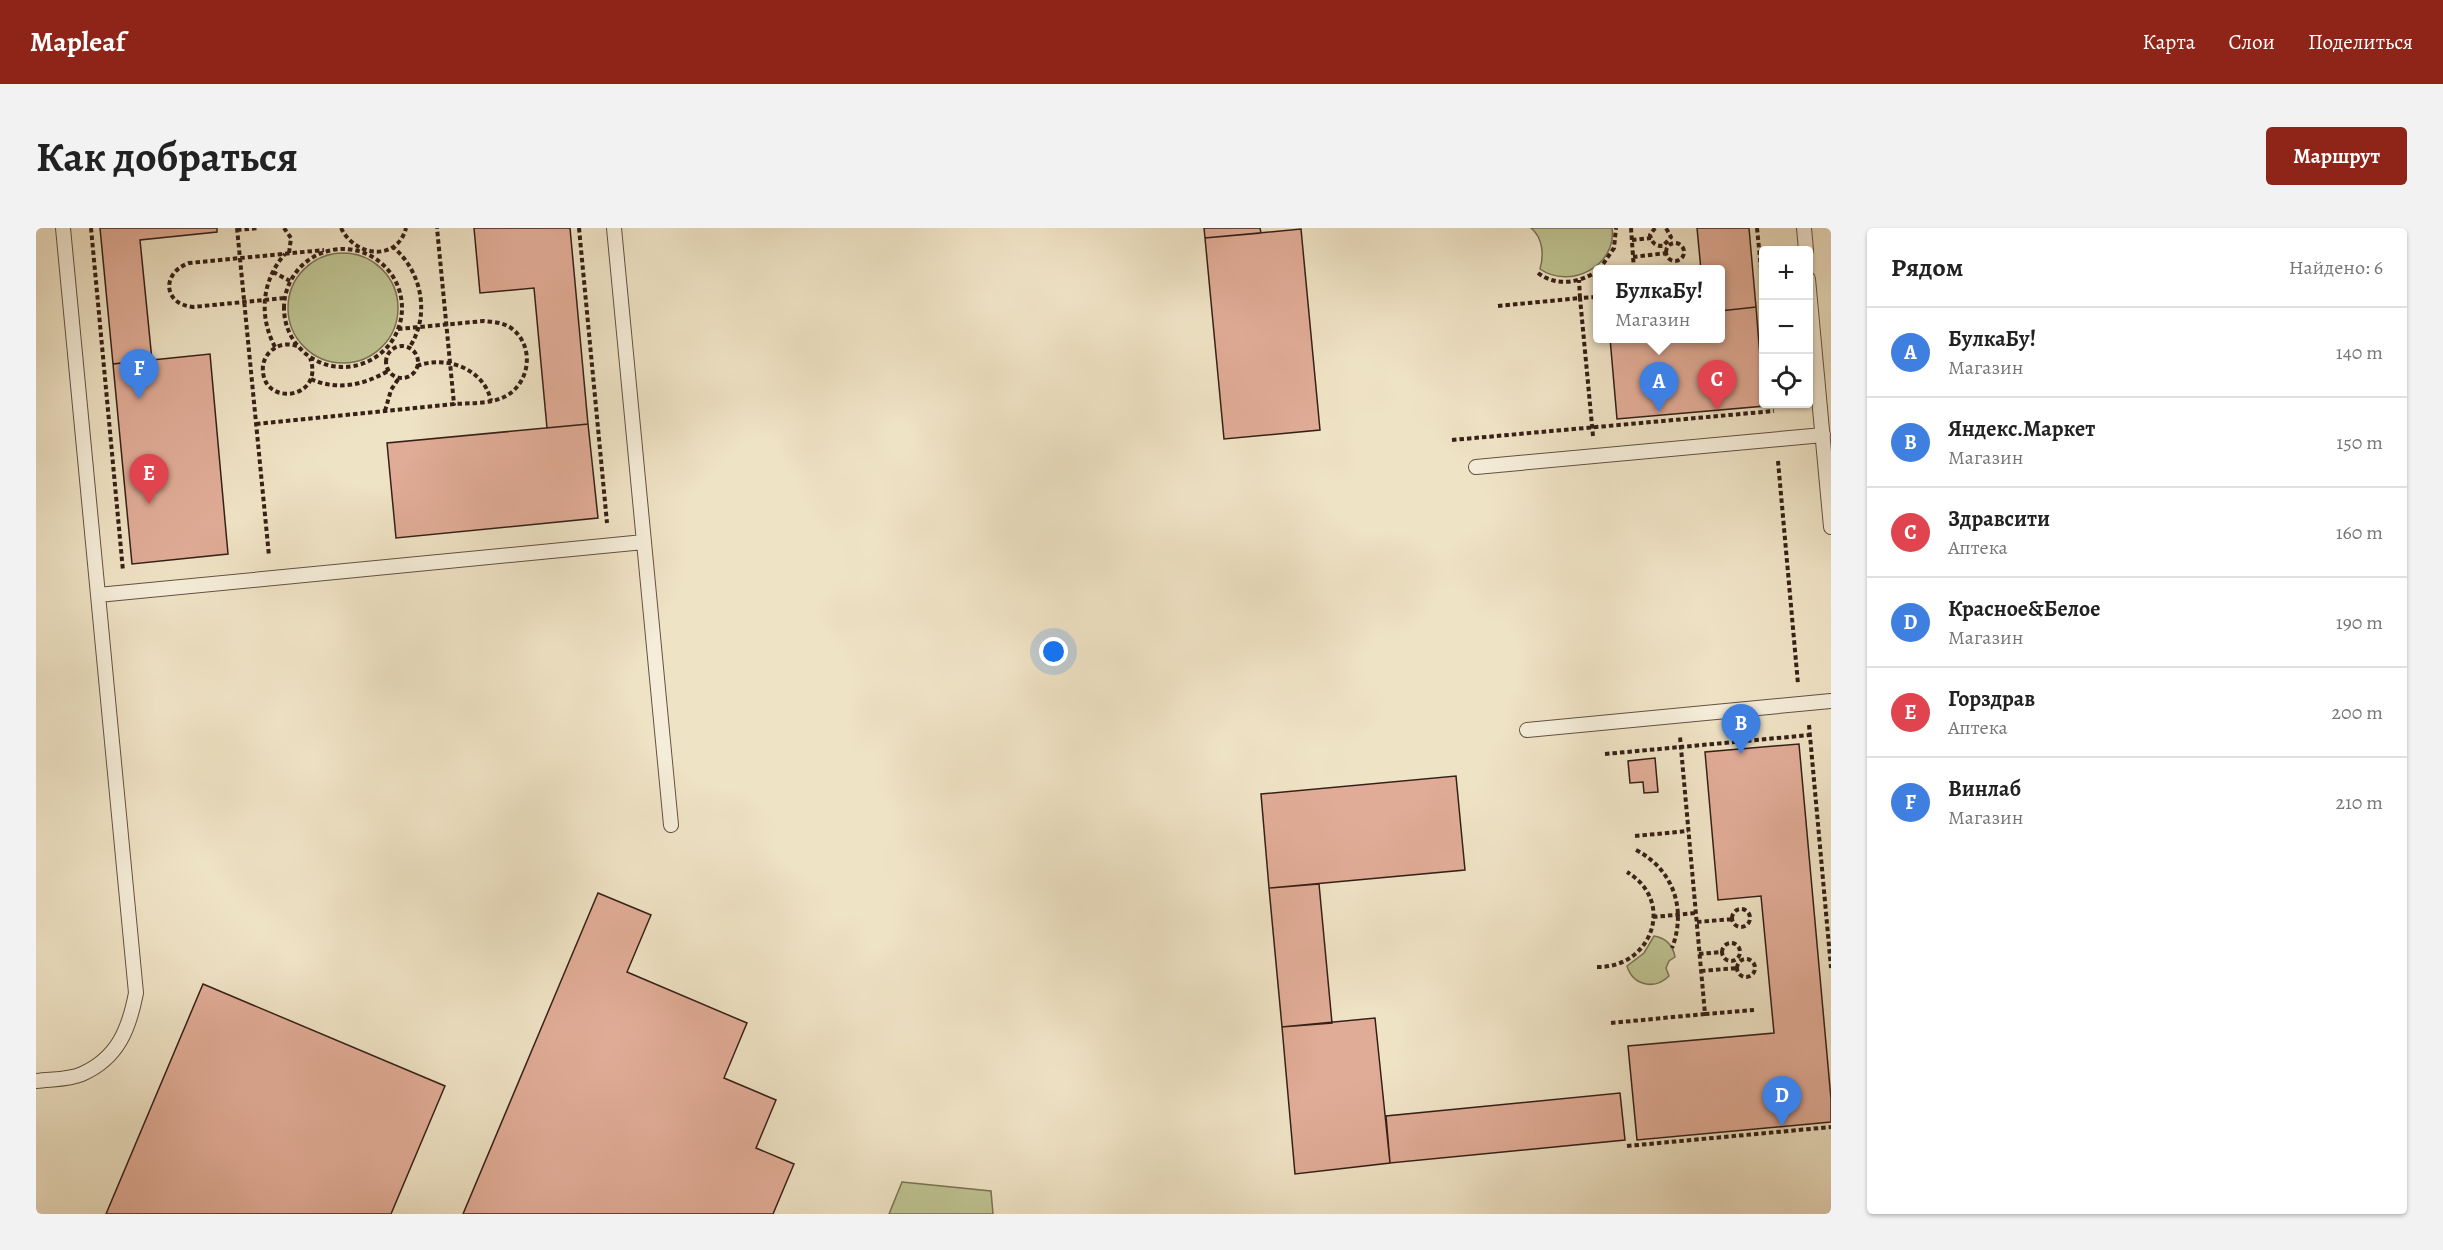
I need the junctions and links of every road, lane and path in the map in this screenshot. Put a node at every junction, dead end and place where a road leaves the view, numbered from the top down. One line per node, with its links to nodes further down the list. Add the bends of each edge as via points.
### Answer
1 (63, 228): 71 (lane)
2 (91, 228): 70 (path)
3 (259, 228): 16 (path)
4 (284, 228): 24 (path, via 291,238)
5 (341, 228): 23 (path, via 346,238)
6 (406, 228): 19 (path)
7 (437, 228): 42 (path)
8 (579, 228): 68 (path)
9 (614, 228): 67 (lane)
10 (1616, 228): 28 (path, via 1614,248)
11 (1631, 228): 18 (path)
12 (1655, 228): 17 (path)
13 (1666, 228): 17 (path, via 1671,237 1663,246 1657,246)
14 (1757, 228): 21 (path)
15 (1804, 228): 20 (lane)
16 (237, 229): 27 (path)
17 (1651, 238): 18 (path)
18 (1632, 240): 26 (path)
19 (392, 246): 23 (path); 43 (path, via 411,268 419,285)
20 (1806, 246)
21 (1759, 248)
22 (334, 249): 23 (path); 24 (path); 34 (path, via 303,263)
23 (365, 252): 44 (path, via 393,275 400,291 403,308)
24 (287, 253): 27 (path); 30 (path)
25 (1666, 253): 25 (path, via 1676,261 1684,253 1674,243); 26 (path)
26 (1633, 257): 29 (path)
27 (240, 258): 40 (path); 40 (path, via 180,266 169,282 175,301 184,306)
28 (1602, 265)
29 (1634, 265)
30 (273, 272): 34 (path); 38 (path)
31 (1538, 273): 33 (path, via 1557,282)
32 (1593, 273): 33 (path)
33 (1579, 280): 37 (path)
34 (290, 281): 36 (path)
35 (1593, 297): 37 (path)
36 (284, 298): 38 (path); 46 (path, via 285,325)
37 (1580, 298): 41 (path); 60 (path)
38 (265, 300): 40 (path); 45 (path, via 267,329)
39 (1811, 300): 61 (lane)
40 (244, 302): 59 (path)
41 (1498, 306)
42 (446, 325): 43 (path); 49 (path); 54 (path, via 498,322 520,338 528,364 524,377 516,389)
43 (419, 328): 44 (path); 47 (path)
44 (398, 329): 48 (path, via 382,353 368,363 334,368)
45 (275, 347): 46 (path); 53 (path, via 263,364 266,383 273,390 292,394 301,391)
46 (297, 347): 48 (path)
47 (409, 348): 50 (path, via 414,351); 51 (path, via 399,346 391,350 386,356)
48 (310, 357): 53 (path)
49 (450, 363): 50 (path, via 426,362); 54 (path, via 471,371 482,382); 55 (path)
50 (417, 366): 52 (path, via 412,374)
51 (388, 371): 52 (path); 53 (path, via 355,385 336,386)
52 (400, 377): 57 (path, via 390,390)
53 (311, 379)
54 (491, 401): 55 (path)
55 (454, 404): 57 (path)
56 (1774, 408): 58 (path)
57 (385, 411): 59 (path)
58 (1774, 411): 60 (path); 62 (path)
59 (256, 423): 69 (path)
60 (1592, 428): 63 (path); 64 (path)
61 (1823, 435): 62 (lane); 66 (lane)
62 (1776, 439): 64 (lane); 73 (path)
63 (1452, 440)
64 (1595, 456): 65 (lane)
65 (1476, 467)
66 (1831, 527)
67 (644, 542): 68 (lane); 79 (lane)
68 (610, 546): 69 (lane)
69 (271, 579): 70 (lane)
70 (126, 593): 71 (lane)
71 (98, 596): 99 (lane, via 136,993 130,1023 112,1055 81,1075)
72 (1831, 702): 73 (lane)
73 (1804, 704): 74 (lane); 76 (path)
74 (1678, 716): 75 (lane); 77 (path)
75 (1527, 730)
76 (1810, 735): 77 (path); 94 (path)
77 (1680, 747): 78 (path); 80 (path)
78 (1605, 754)
79 (671, 825)
80 (1688, 831): 81 (path); 84 (path)
81 (1635, 836)
82 (1636, 850): 85 (path, via 1666,874)
83 (1627, 872): 86 (path, via 1644,886)
84 (1696, 914): 85 (path); 88 (path)
85 (1679, 915): 86 (path); 89 (path)
86 (1653, 917): 92 (path, via 1650,935 1633,957 1620,964)
87 (1733, 919): 87 (path, via 1741,927 1747,925 1750,915 1741,909); 88 (path)
88 (1696, 922): 91 (path)
89 (1672, 948)
90 (1722, 952): 90 (path, via 1730,961 1740,955 1740,949 1732,942); 91 (path)
91 (1699, 954): 95 (path)
92 (1597, 967)
93 (1737, 968): 93 (path, via 1745,977 1751,976 1755,965 1746,958 1741,959); 95 (path)
94 (1831, 968)
95 (1701, 971): 97 (path)
96 (1754, 1010): 97 (path)
97 (1705, 1014): 98 (path)
98 (1611, 1023)
99 (36, 1082)
100 (1831, 1127): 101 (path)
101 (1627, 1146)

